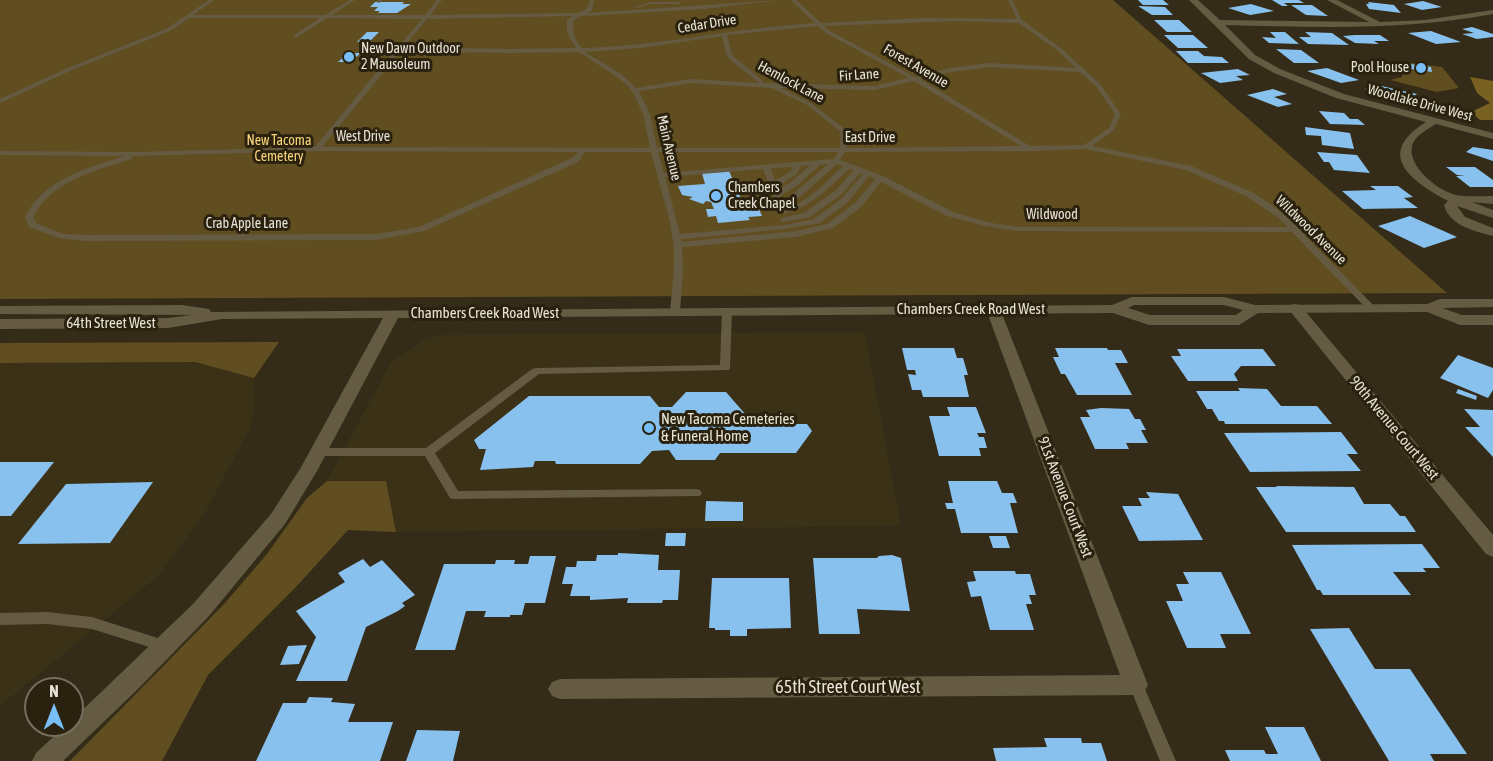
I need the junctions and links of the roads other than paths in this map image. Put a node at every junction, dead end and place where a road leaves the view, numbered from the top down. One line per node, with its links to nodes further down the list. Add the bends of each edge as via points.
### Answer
1 (212, 0): 18 (lane)
2 (353, 0): 16 (lane)
3 (440, 0): 17 (lane)
4 (592, 0): 15 (lane, via 589,10)
5 (778, 0): 10 (lane)
6 (793, 0): 22 (lane, Forest Avenue)
7 (1010, 0): 19 (lane)
8 (1193, 0): 20 (street, Woodlake Drive West)
9 (1331, 0): 21 (street)
10 (761, 2): 12 (lane); 14 (lane)
11 (686, 3): 14 (lane, via 651,3)
12 (701, 3)
13 (1493, 12): 21 (street, via 1432,22)
14 (628, 13): 15 (lane)
15 (581, 15): 17 (lane); 26 (lane, via 570,20 568,31)
16 (329, 16): 17 (lane); 18 (lane); 24 (lane)
17 (426, 16): 25 (lane)
18 (190, 17): 31 (lane)
19 (1020, 21): 22 (lane, Cedar Drive, via 920,20); 27 (lane)
20 (1218, 22): 21 (street); 32 (street, Woodlake Drive West, via 1252,57 1277,71 1340,96)
21 (1377, 24)
22 (820, 26): 23 (lane, Cedar Drive, via 770,27); 28 (lane, Forest Avenue)
23 (724, 34): 26 (lane, Cedar Drive); 29 (lane, Hemlock Lane, via 729,56)
24 (296, 36)
25 (397, 49): 26 (lane, Cedar Drive); 35 (lane)
26 (578, 50): 30 (lane, Main Avenue)
27 (1082, 70): 28 (lane, Fir Lane, via 990,65); 34 (lane, via 1118,114 1112,129)
28 (916, 80): 29 (lane, Fir Lane, via 843,89); 36 (lane, Forest Avenue)
29 (764, 84): 30 (lane, Fir Lane, via 692,81); 39 (lane, Hemlock Lane, via 828,117 844,131)
30 (636, 90): 38 (lane, Main Avenue, via 649,116)
31 (0, 102)
32 (1434, 121): 33 (street, Woodlake Drive West); 49 (street, via 1410,139 1407,158 1426,182)
33 (1493, 136)
34 (1086, 147): 36 (lane, East Drive); 52 (lane, Wildwood Avenue, via 1188,168 1251,195)
35 (317, 149): 37 (lane, West Drive); 41 (lane, West Drive)
36 (1031, 149): 39 (lane, East Drive)
37 (583, 150): 38 (lane, West Drive); 41 (lane, Crab Apple Lane, via 575,160 421,229 377,237 84,238 62,236 32,225 32,207 61,184)
38 (654, 150): 39 (lane, East Drive); 47 (lane, Main Avenue)
39 (843, 150): 46 (lane)
40 (0, 153): 41 (lane, West Drive)
41 (138, 154)
42 (821, 162): 43 (lane); 46 (lane); 50 (lane, via 811,178)
43 (807, 163): 44 (lane); 50 (lane)
44 (798, 164): 45 (lane); 50 (lane)
45 (766, 166): 47 (lane); 50 (lane)
46 (858, 170): 50 (lane); 50 (lane, via 797,208); 50 (lane, via 839,199 812,218); 52 (lane, Wildwood, via 950,214 1017,229); 54 (lane, via 845,200 817,221); 54 (lane, via 858,205 830,226 796,234)
47 (662, 175): 54 (lane, Main Avenue)
48 (1493, 200): 49 (street)
49 (1454, 201): 51 (street); 53 (street, via 1450,210 1457,217)
50 (780, 205): 54 (lane)
51 (1493, 214)
52 (1294, 230): 57 (lane, Wildwood Avenue)
53 (1493, 232)
54 (677, 239): 61 (lane, Main Avenue)
55 (1493, 303): 58 (street, Chambers Creek Road West, via 1440,303)
56 (1294, 308): 57 (street, Chambers Creek Road West); 59 (street, Chambers Creek Road West, via 1256,309 1239,320 1149,320 1114,309); 70 (street, 90th Avenue Court West)
57 (1371, 308): 58 (street, Chambers Creek Road West)
58 (1429, 308): 65 (street, Chambers Creek Road West, via 1460,320)
59 (993, 309): 62 (street, Chambers Creek Road West); 73 (street, 91st Avenue Court West)
60 (0, 310): 64 (street, 64th Street West, via 182,309)
61 (675, 311): 62 (street, Chambers Creek Road West); 63 (street, Chambers Creek Road West)
62 (727, 311): 68 (lane, via 725,368 537,371)
63 (393, 314): 64 (street, 64th Street West); 67 (street, Chambers Creek Road West)
64 (222, 315): 66 (street, 64th Street West, via 168,323)
65 (1493, 320)
66 (0, 324)
67 (319, 452): 68 (lane); 72 (street, Chambers Creek Road West, via 278,519)
68 (429, 452): 69 (lane, via 454,495)
69 (696, 493)
70 (1493, 549)
71 (0, 620): 72 (lane, via 47,618 92,623)
72 (165, 646): 75 (street, Chambers Creek Road West)
73 (1137, 685): 74 (street, 65th Street Court West); 76 (lane)
74 (560, 689)
75 (45, 761)
76 (1168, 761)

